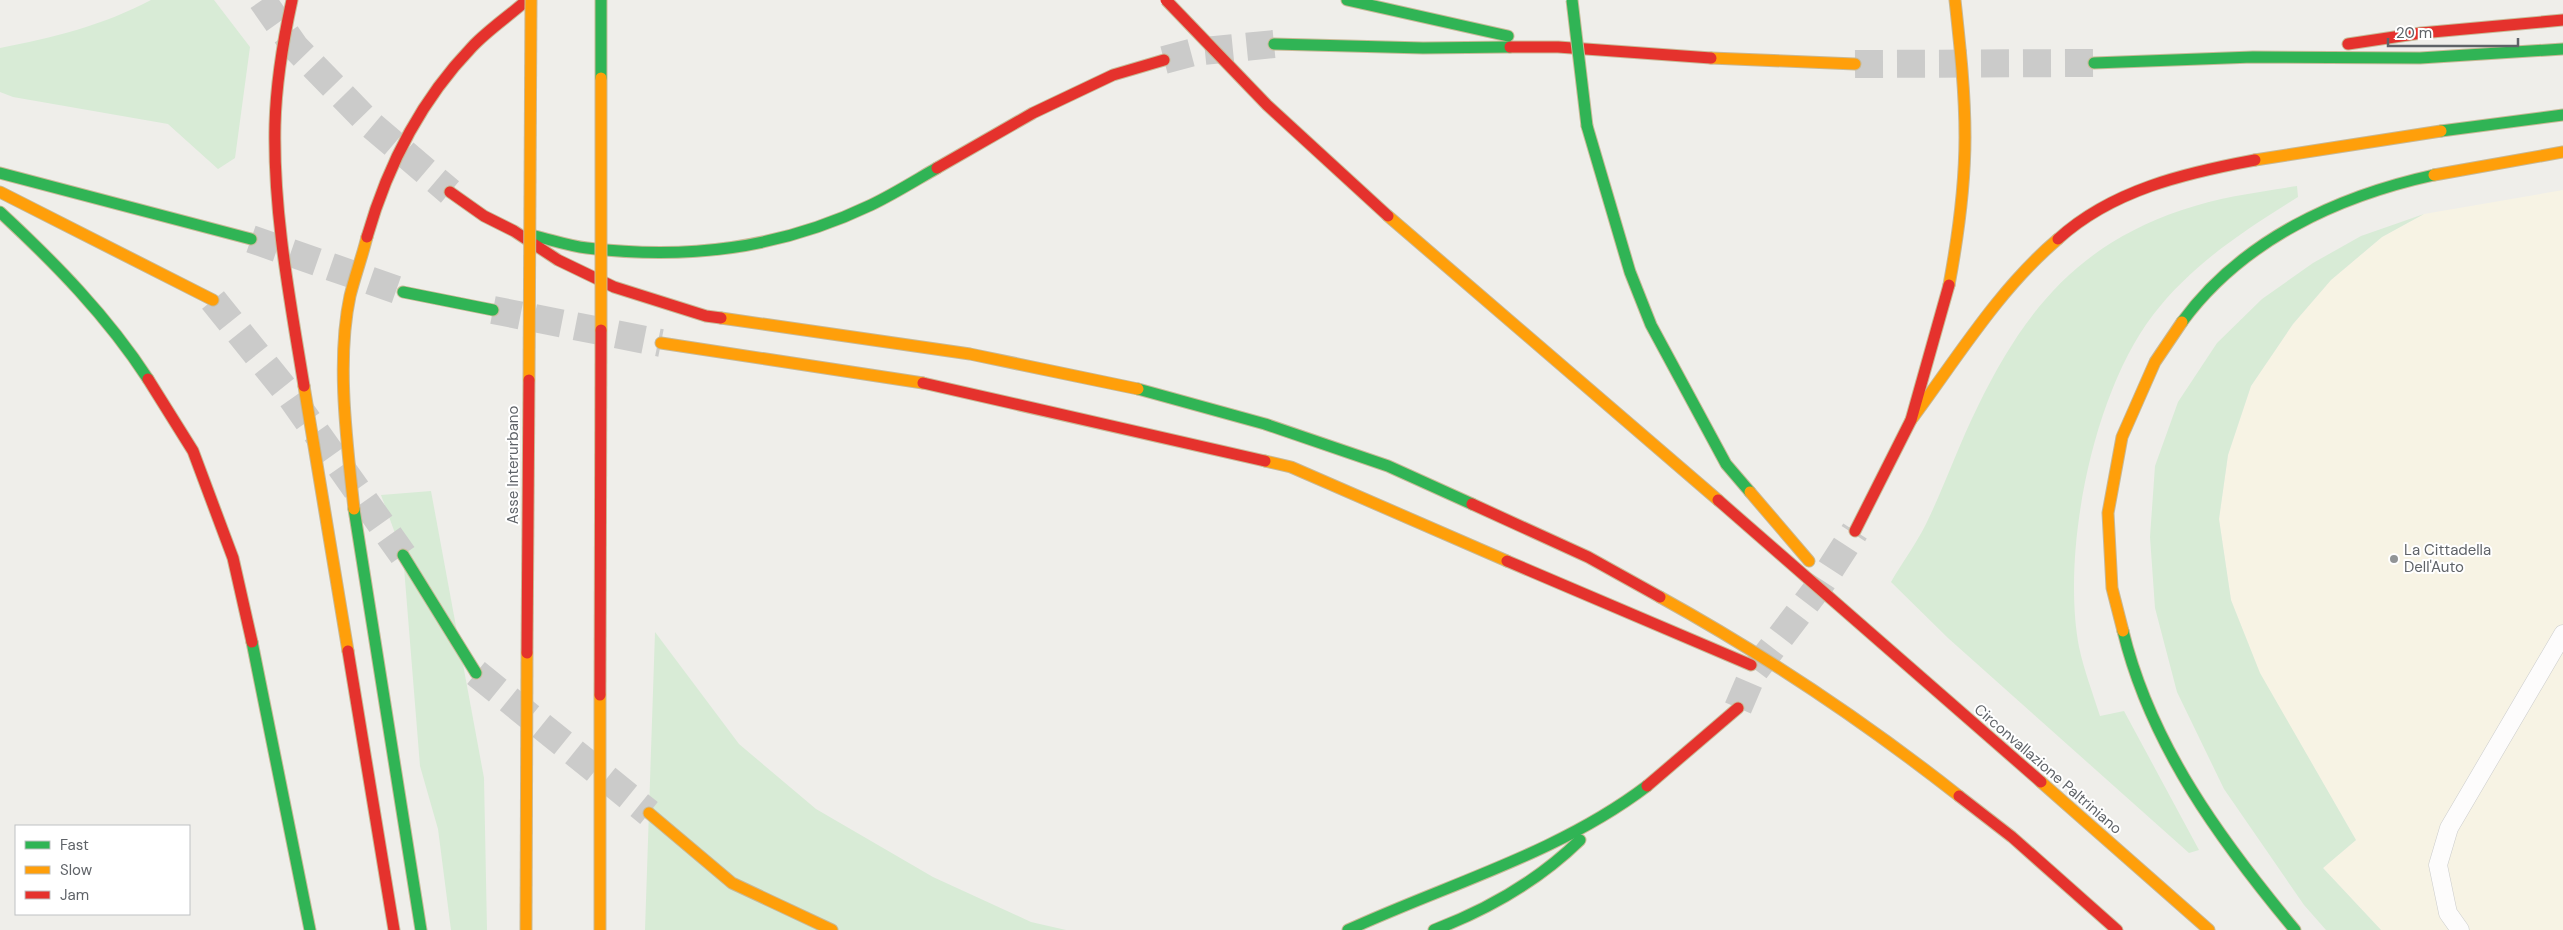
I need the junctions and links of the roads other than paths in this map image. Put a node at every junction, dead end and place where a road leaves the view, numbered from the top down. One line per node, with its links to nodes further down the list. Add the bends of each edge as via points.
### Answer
1 (292, 0): 39 (highway, via 282,46 275,124 277,194 294,323)
2 (529, 0): 40 (highway, via 472,47 427,102 393,165 373,217 350,296 344,361 346,435 358,536); 41 (highway, Asse Interurbano, bridge)
3 (601, 0): 42 (highway, bridge)
4 (1166, 0): 31 (highway, bridge, via 1267,105 1388,216)
5 (1347, 0): 10 (highway)
6 (1572, 0): 31 (highway, bridge, via 1587,126 1630,272 1651,325 1722,456)
7 (1955, 0): 28 (highway, via 1963,75 1965,138 1960,210 1949,284)
8 (2563, 20): 12 (highway, via 2421,33)
9 (1274, 44): 10 (highway)
10 (1558, 47): 15 (highway)
11 (2563, 49): 12 (highway, via 2420,58)
12 (2253, 57): 14 (highway)
13 (1164, 60): 22 (highway, via 1113,75 1033,113 872,205 809,231 743,247 674,254 586,248)
14 (2094, 63)
15 (1855, 64)
16 (2563, 115): 28 (highway, via 2226,164 2173,177 2127,195 2079,220 2034,260)
17 (2563, 152): 48 (highway, via 2448,172 2369,193 2308,218 2260,246 2215,282 2176,328 2142,383 2121,436 2108,494 2107,564 2121,636 2148,712 2207,818)
18 (0, 173): 23 (highway)
19 (0, 192): 25 (highway)
20 (450, 192): 22 (highway)
21 (0, 212): 38 (highway, via 51,258 95,307 145,375 193,451 233,558)
22 (514, 232): 34 (highway, via 558,260 614,287 706,316 970,354 1128,386 1265,424 1388,466 1588,557 1720,630)
23 (251, 239)
24 (403, 292): 26 (highway)
25 (213, 300)
26 (493, 310)
27 (661, 343): 34 (highway, via 939,385 1291,467 1432,526 1557,584)
28 (1911, 420): 29 (highway)
29 (1855, 531)
30 (403, 555): 33 (highway)
31 (1868, 630): 47 (highway, Circonvallazione Paltriniano)
32 (2563, 634): 49 (lane, via 2449,828 2438,865 2448,913)
33 (476, 673)
34 (1820, 693): 46 (highway, via 1895,745 2012,837)
35 (1738, 708): 37 (highway, via 1673,764)
36 (649, 812): 43 (highway, via 732,883)
37 (1604, 816): 44 (highway, via 1556,842 1470,880 1401,904); 45 (highway, via 1568,853 1528,883 1456,922)
38 (310, 930)
39 (394, 930)
40 (421, 930)
41 (526, 930)
42 (600, 930)
43 (832, 930)
44 (1348, 930)
45 (1434, 930)
46 (2117, 930)
47 (2208, 930)
48 (2295, 930)
49 (2460, 930)

